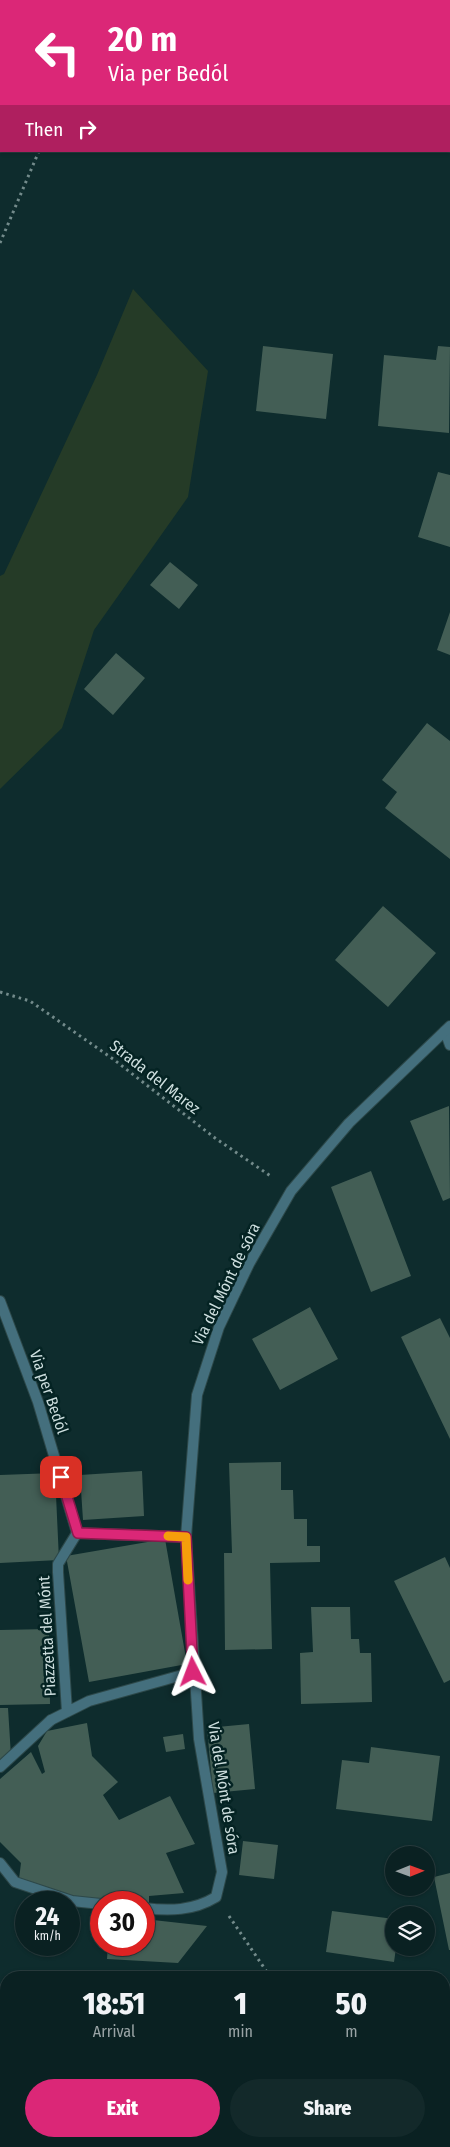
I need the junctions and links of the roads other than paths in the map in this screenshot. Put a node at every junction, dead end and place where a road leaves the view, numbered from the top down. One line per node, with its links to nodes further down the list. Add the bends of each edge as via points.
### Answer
1 (447, 1029): 2 (street, Via del Mónt de sóra); 5 (street, Via del Mónt de sóra, via 349,1124 291,1191 250,1264 219,1327 197,1395)
2 (450, 1045)
3 (0, 1301): 4 (street, Via per Bedól, via 38,1402)
4 (78, 1533): 5 (street); 7 (street, Piazzetta del Mónt, via 58,1564)
5 (186, 1537): 6 (street, Via del Mónt de sóra)
6 (193, 1672): 7 (street, Piazzetta del Mónt, via 89,1701); 11 (street, Via del Mónt de sóra, via 199,1739 222,1872 216,1897 200,1907)
7 (67, 1712): 8 (street, Piazzetta del Mónt, via 51,1720)
8 (0, 1768)
9 (0, 1863): 10 (street, via 14,1882 72,1901)
10 (90, 1903)
11 (155, 1909)

